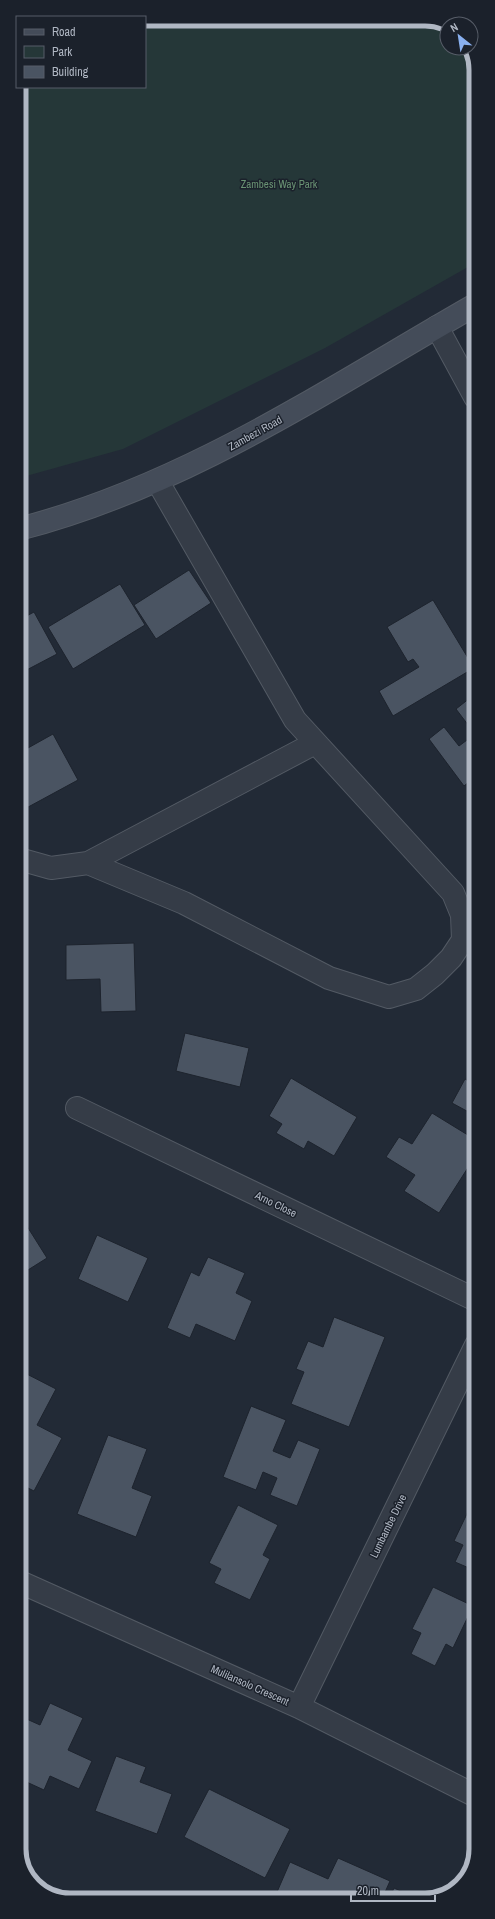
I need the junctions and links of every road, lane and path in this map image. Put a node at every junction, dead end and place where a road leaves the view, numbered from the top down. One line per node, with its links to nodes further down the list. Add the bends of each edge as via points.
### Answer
1 (469, 308): 2 (main road, Zambezi Road)
2 (437, 327): 3 (street); 4 (main road, Zambezi Road, via 286,416)
3 (469, 386)
4 (158, 482): 5 (main road, Zambezi Road, via 58,519); 6 (street, via 295,720)
5 (26, 527)
6 (315, 743): 8 (street); 8 (street, via 453,893 462,915 463,940 451,958 416,988 389,998 329,978 184,903)
7 (26, 861): 8 (street, via 51,868)
8 (88, 863)
9 (77, 1108): 10 (street, Arno Close)
10 (469, 1297)
11 (469, 1359): 13 (street, Lumbambe Drive)
12 (26, 1585): 13 (street, Mulilansolo Crescent)
13 (299, 1707): 14 (street, Mulilansolo Crescent)
14 (469, 1792)

